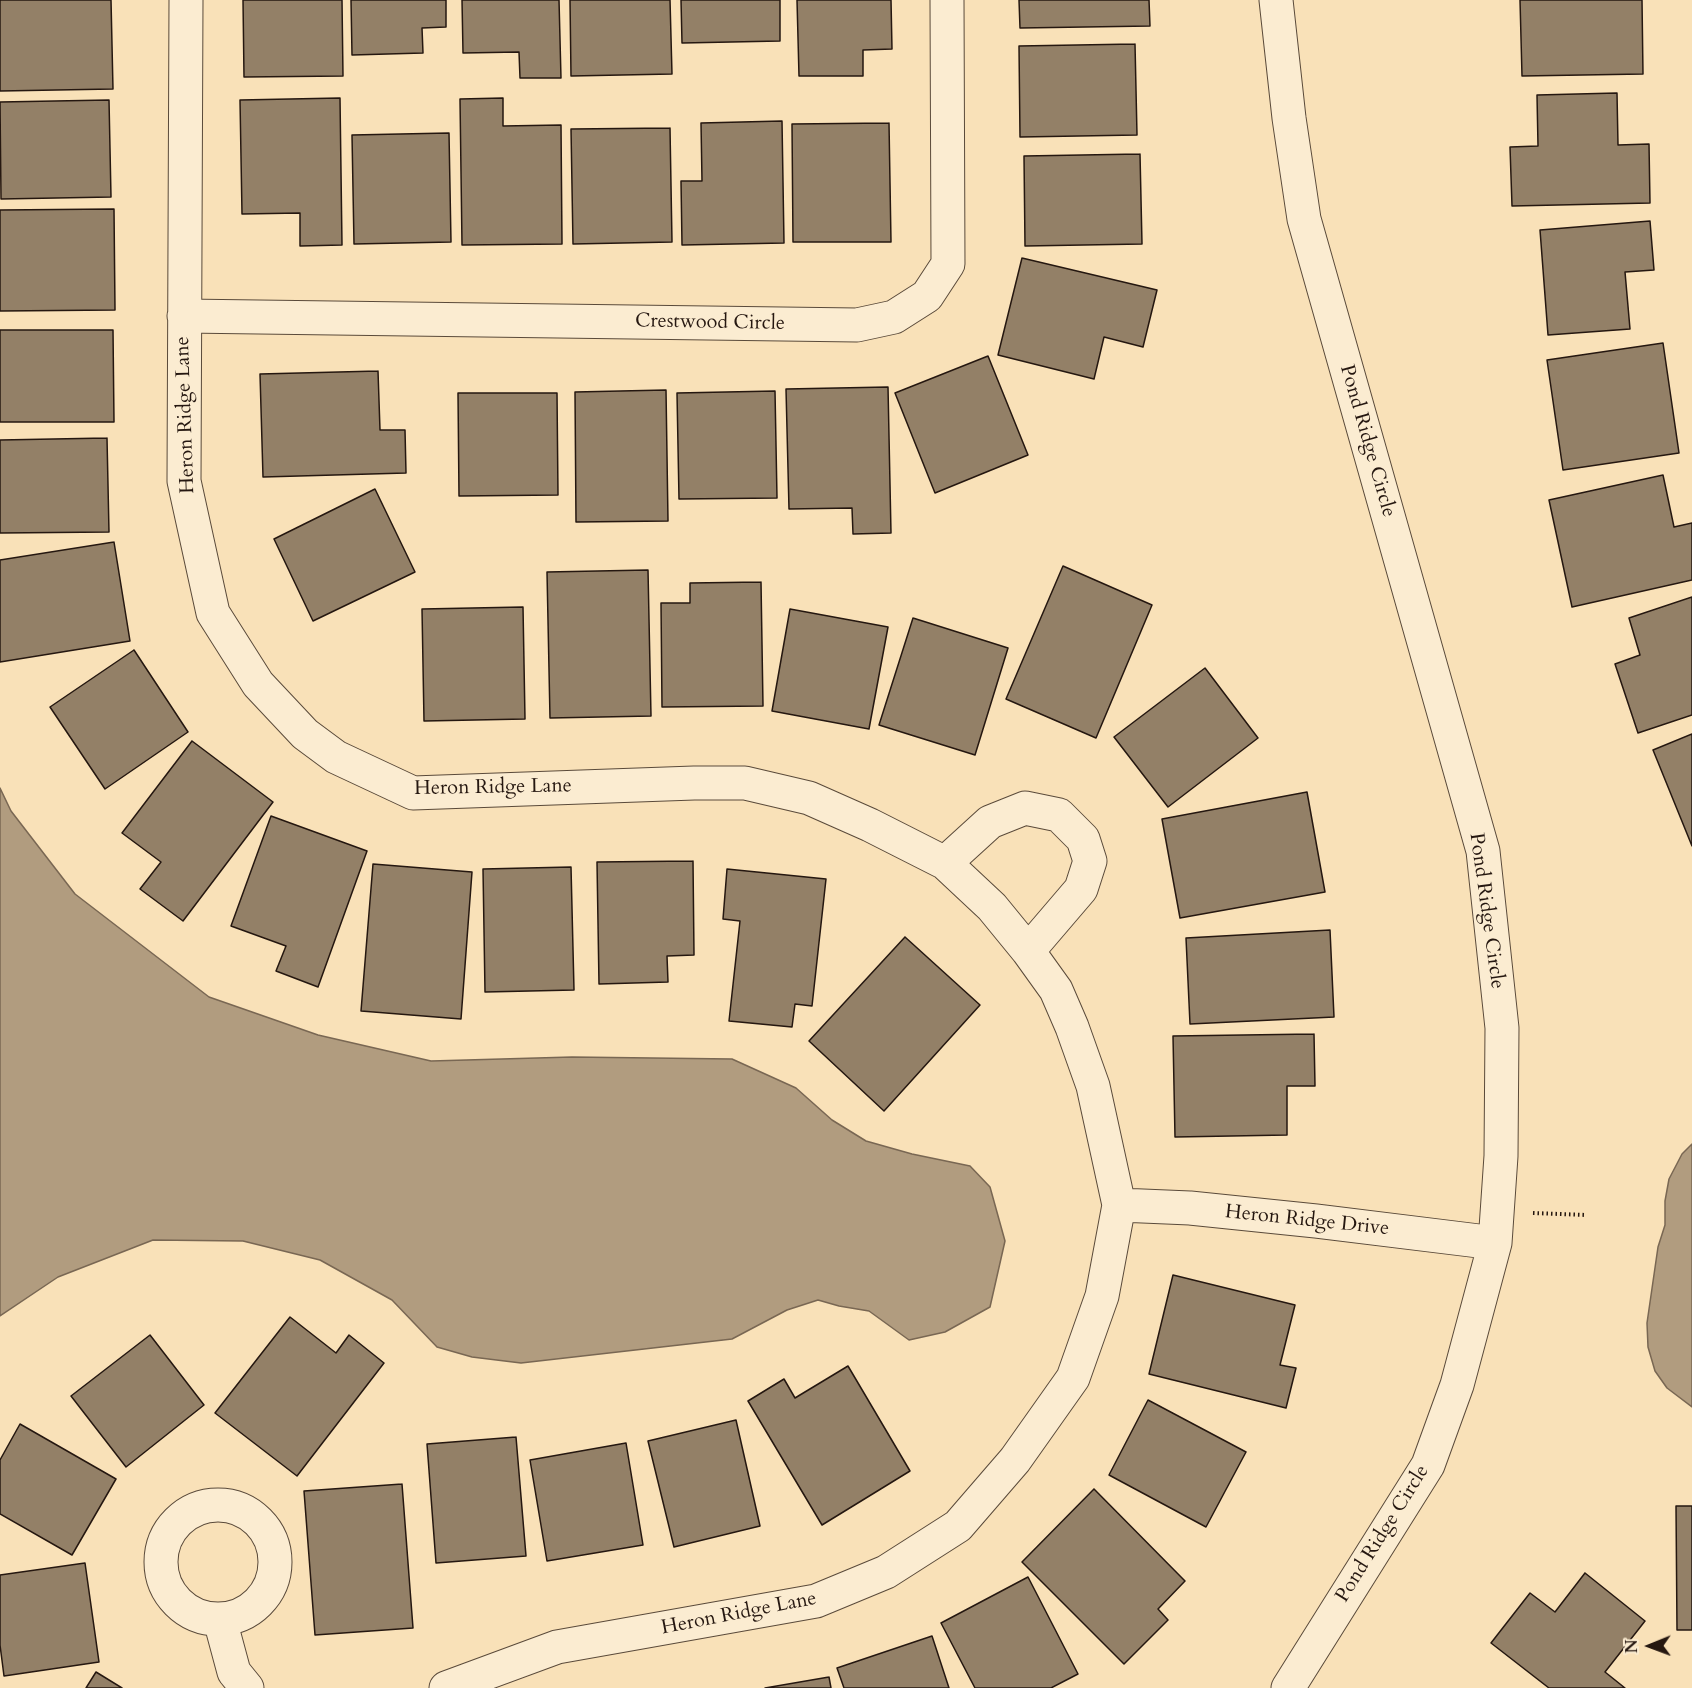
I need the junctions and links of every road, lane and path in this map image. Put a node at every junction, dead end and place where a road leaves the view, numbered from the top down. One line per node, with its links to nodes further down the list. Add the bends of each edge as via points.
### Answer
1 (186, 0): 4 (street, Heron Ridge Lane)
2 (947, 0): 4 (street, Crestwood Circle, via 948,264 927,296 894,317 857,324)
3 (1276, 0): 10 (street, Pond Ridge Circle, via 1304,219 1482,851 1502,1028)
4 (184, 316): 5 (street, Heron Ridge Lane, via 184,481 213,613 258,684 305,734 336,757 413,793 746,783 809,798)
5 (945, 863): 6 (street, Heron Ridge Lane, via 992,907); 6 (street, via 990,822 1025,808 1059,815 1083,839 1090,861 1081,889)
6 (1028, 951): 7 (street, Heron Ridge Lane, via 1056,990 1093,1086)
7 (1119, 1204): 10 (street, Heron Ridge Drive, via 1316,1221); 13 (street, Heron Ridge Lane, via 1102,1296 1073,1378 1015,1460 958,1526 886,1572 816,1601 557,1647)
8 (1529, 1213): 9 (path)
9 (1586, 1215)
10 (1496, 1243): 14 (street, Pond Ridge Circle, via 1457,1385 1428,1465)
11 (220, 1620): 12 (street, via 234,1672)
12 (248, 1688)
13 (446, 1688)
14 (1288, 1688)

